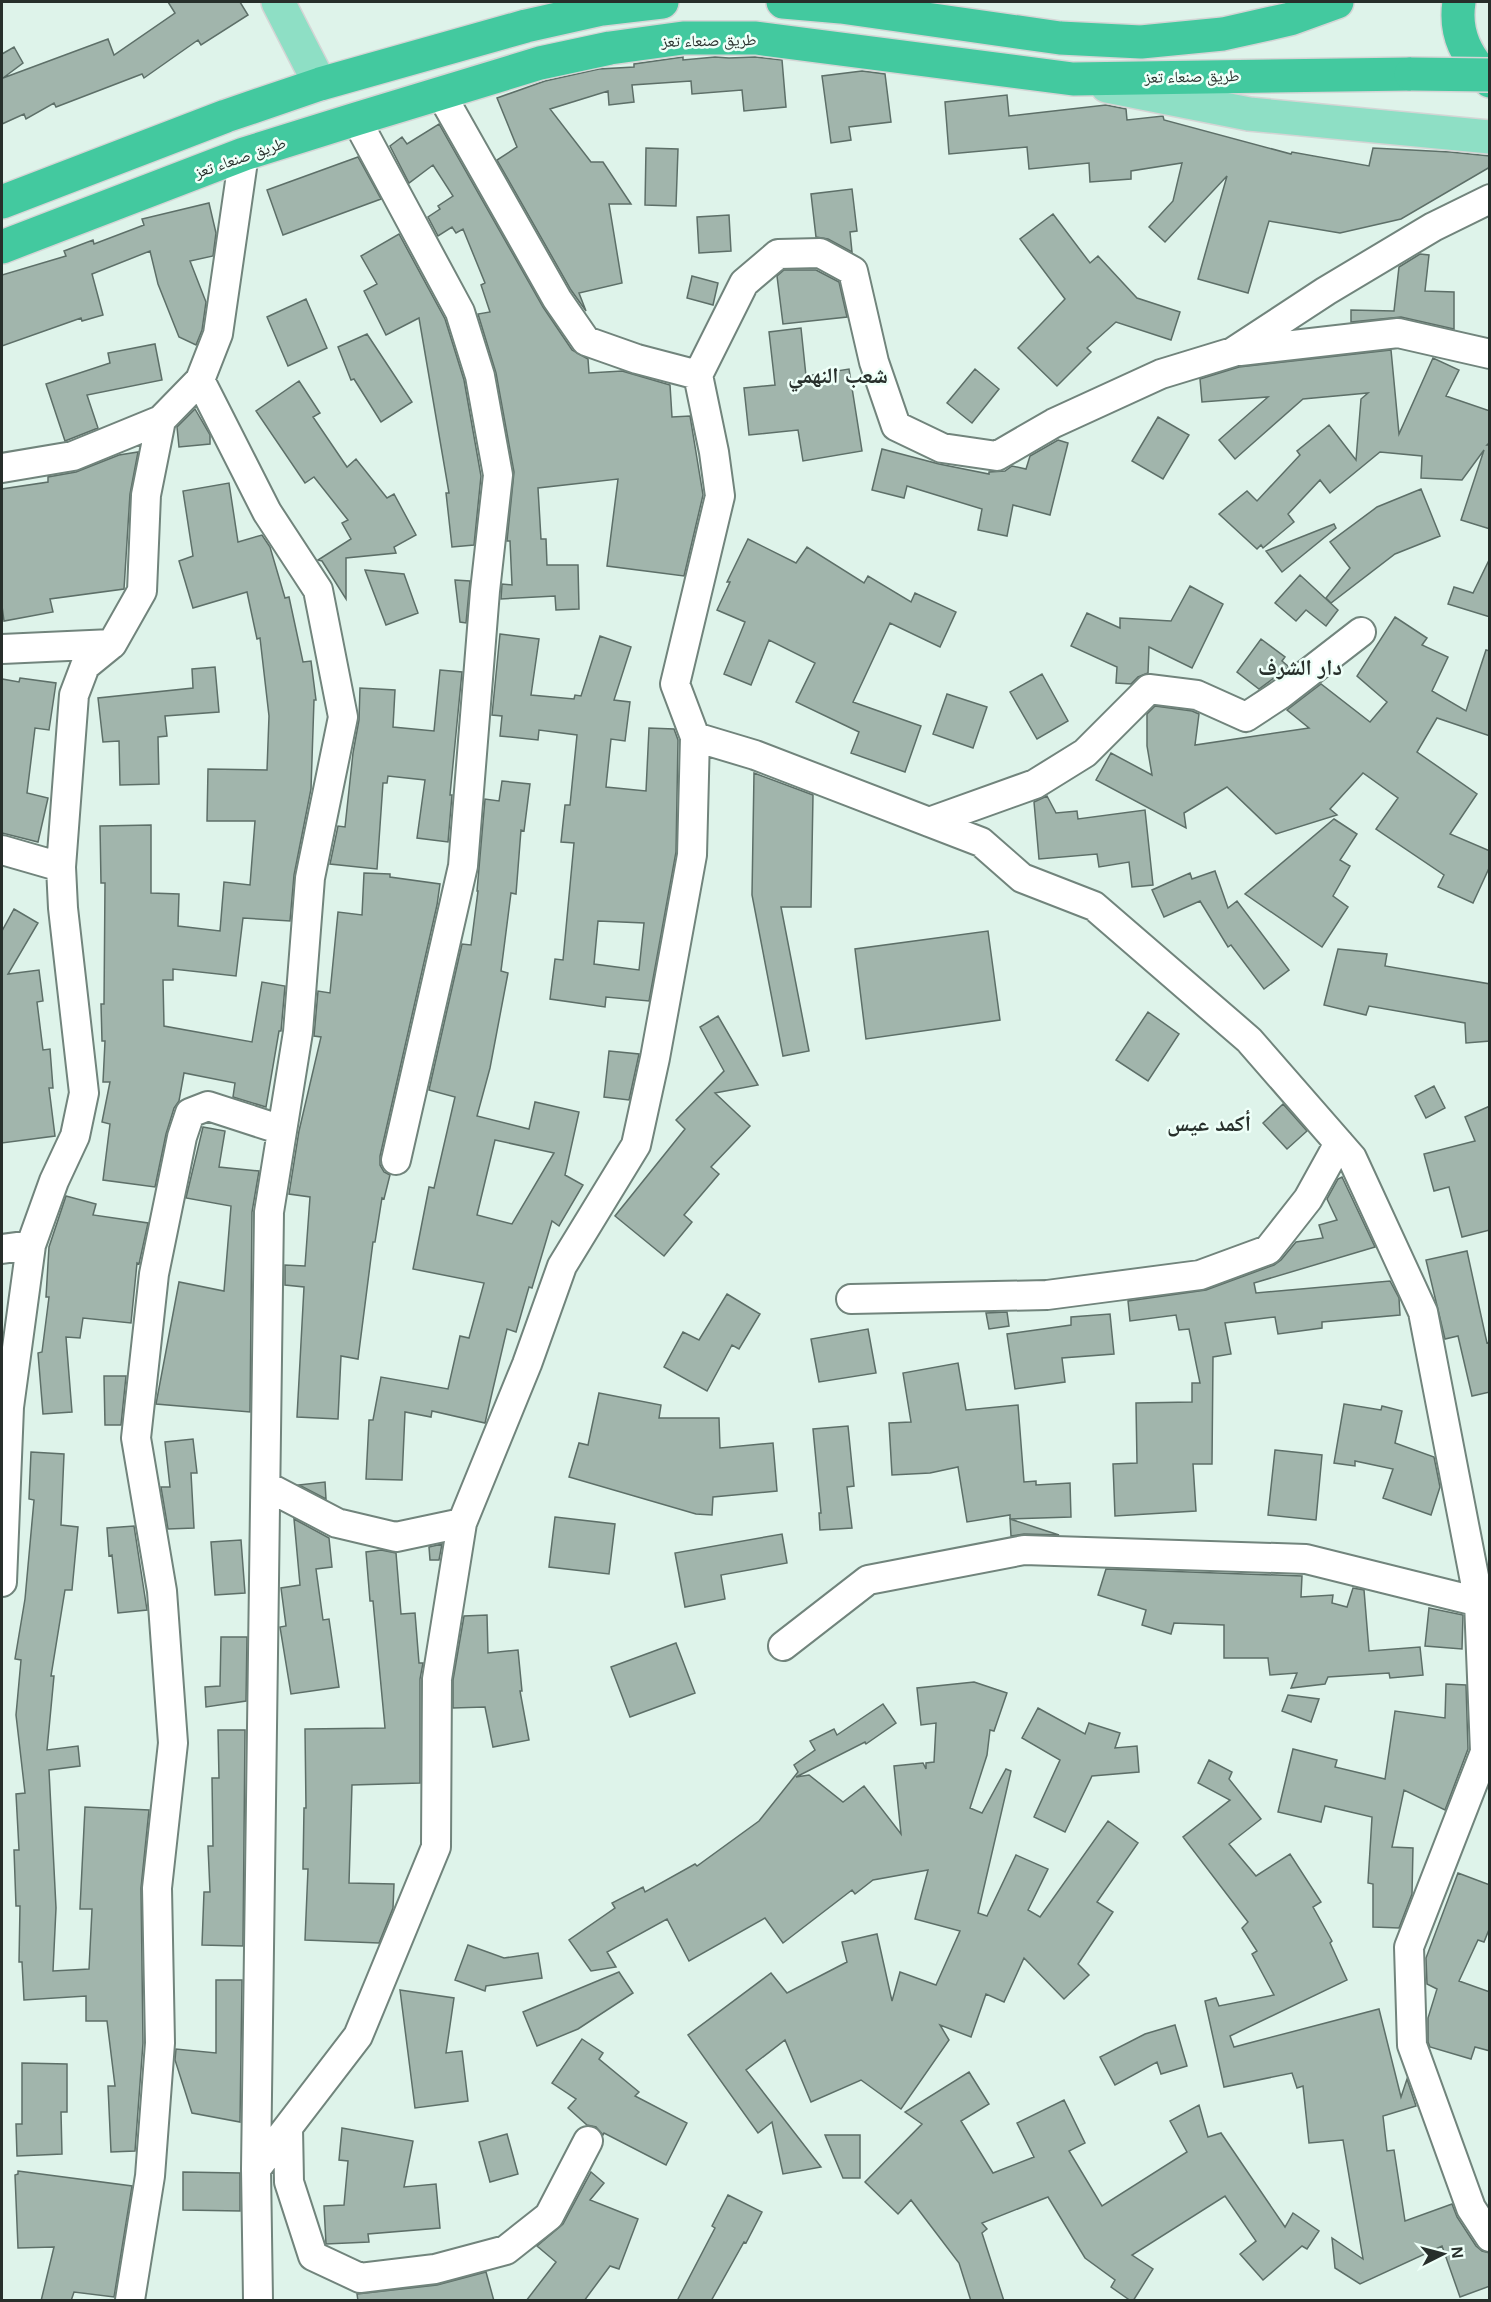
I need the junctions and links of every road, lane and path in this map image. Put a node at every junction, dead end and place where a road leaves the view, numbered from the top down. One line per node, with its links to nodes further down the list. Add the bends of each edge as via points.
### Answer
1 (278, 2): 9 (main road)
2 (662, 2): 9 (highway, via 602,9 526,26)
3 (783, 2): 4 (highway, via 1060,38 1141,42 1223,34 1290,19)
4 (1337, 2)
5 (1459, 2): 8 (highway, via 1459,34 1465,51)
6 (1490, 75): 7 (highway, طريق صنعاء تعز, bridge)
7 (1073, 79): 10 (highway, طريق صنعاء تعز, via 768,40 683,38 540,63); 12 (main road, via 1249,114)
8 (1490, 81)
9 (320, 84): 15 (highway)
10 (441, 94): 11 (highway, طريق صنعاء تعز); 19 (street, via 551,289 586,341)
11 (356, 119): 13 (highway, طريق صنعاء تعز); 32 (street, via 460,312 480,376 498,475 463,866)
12 (1490, 137)
13 (244, 154): 16 (highway, طريق صنعاء تعز); 20 (street, via 218,334)
14 (1490, 199): 17 (street, via 1433,227)
15 (2, 202)
16 (2, 248)
17 (1233, 352): 18 (street, via 1398,333); 19 (street, via 1161,374 1054,423 997,456 942,447 896,426 874,362 853,271 820,253 778,254 744,283)
18 (1490, 354)
19 (698, 375): 26 (street, via 720,496 675,684)
20 (200, 380): 21 (street); 30 (street, via 267,512 318,590 343,717 310,878 298,1032)
21 (161, 420): 22 (street, via 74,456); 24 (street, via 146,495 142,591)
22 (2, 468)
23 (1361, 632): 27 (street, via 1246,717 1197,695 1149,689 1085,753 1055,772 1035,784)
24 (112, 644): 25 (street); 29 (street, via 85,666 74,695)
25 (2, 649)
26 (695, 736): 27 (street); 37 (street, via 692,855 636,1144 562,1266)
27 (929, 822): 31 (street, via 981,842 1022,878 1094,906 1249,1040)
28 (2, 850): 29 (street)
29 (61, 867): 33 (street, via 84,1093 75,1136)
30 (282, 1130): 36 (street, via 269,1212); 45 (street, via 207,1106 190,1113 154,1274 136,1438 162,1591 173,1743 158,1888 160,2043 151,2165)
31 (1339, 1143): 35 (street, via 1308,1198 1268,1250 1200,1275 1047,1295); 39 (street, via 1352,1158 1423,1312)
32 (396, 1160)
33 (31, 1245): 34 (street); 38 (street, via 9,1407)
34 (2, 1249)
35 (851, 1299)
36 (266, 1486): 37 (street, via 337,1523 396,1537); 43 (street)
37 (462, 1523): 41 (street, via 437,1679 436,1847 358,2036)
38 (2, 1582)
39 (1479, 1602): 40 (street, via 1306,1559 1024,1550 868,1580); 44 (street, via 1485,1752 1409,1947 1412,2045 1471,2208)
40 (783, 1646)
41 (288, 2128): 42 (street, via 289,2182 313,2256 360,2278 435,2269 506,2250 549,2216); 43 (street)
42 (588, 2141)
43 (256, 2169): 46 (street)
44 (1490, 2237)
45 (130, 2301)
46 (258, 2301)

